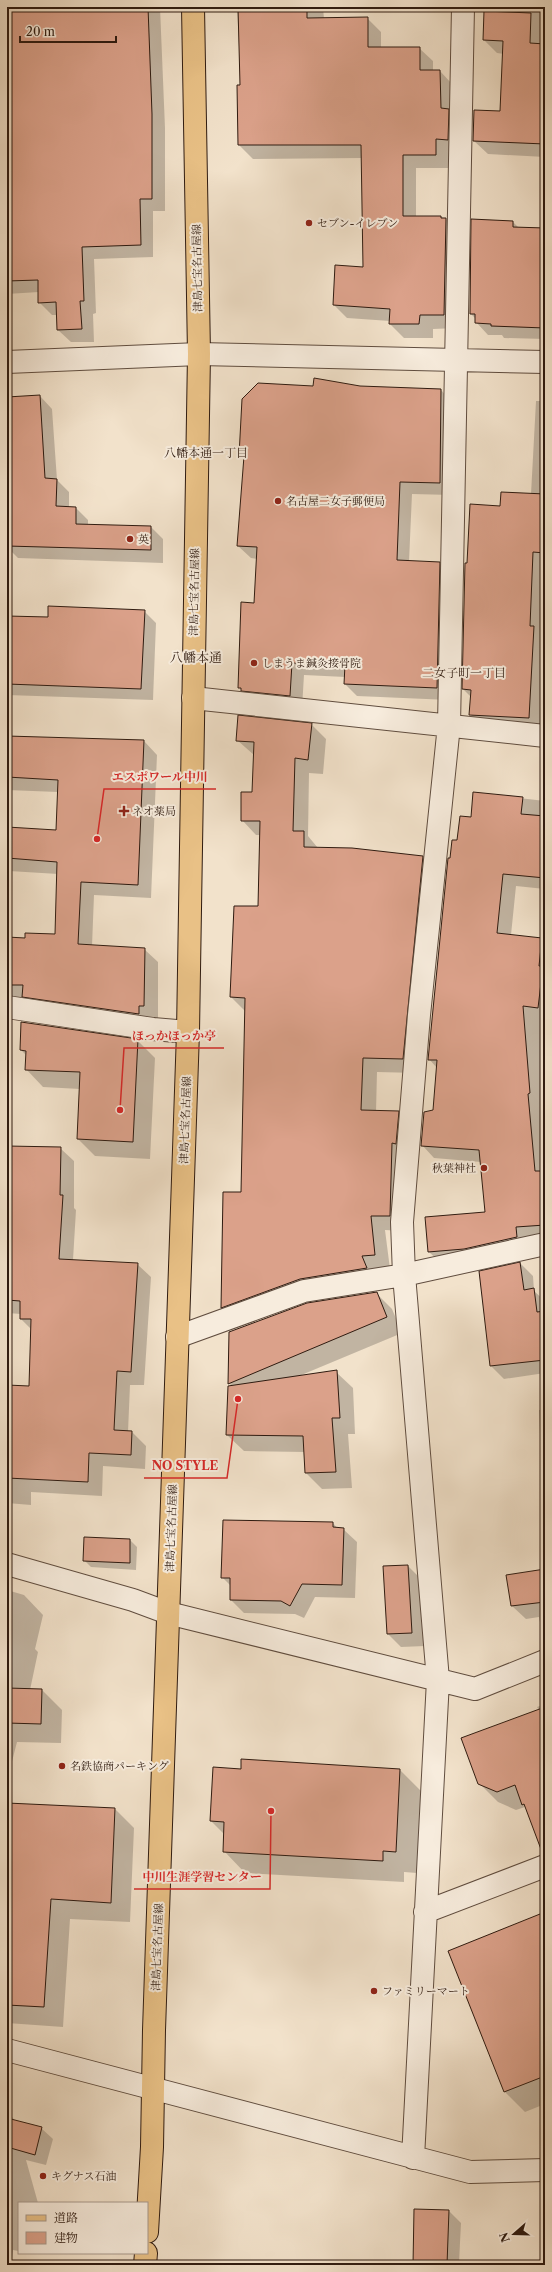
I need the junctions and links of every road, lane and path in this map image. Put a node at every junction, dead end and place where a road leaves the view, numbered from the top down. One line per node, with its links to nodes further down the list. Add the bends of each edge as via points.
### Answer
1 (193, 7): 3 (main road, 津島七宝名古屋線)
2 (463, 7): 4 (street)
3 (199, 354): 4 (street); 5 (street); 7 (main road, 津島七宝名古屋線)
4 (456, 360): 6 (street); 8 (street)
5 (7, 362)
6 (545, 362)
7 (193, 698): 8 (street); 11 (main road, 津島七宝名古屋線)
8 (449, 725): 9 (street); 13 (street, via 419,1015 402,1215)
9 (545, 736)
10 (7, 1007): 11 (street)
11 (188, 1032): 14 (main road, 津島七宝名古屋線)
12 (545, 1244): 13 (street)
13 (404, 1275): 14 (street, via 304,1292); 18 (street)
14 (178, 1337): 16 (main road, 津島七宝名古屋線)
15 (7, 1564): 16 (street, via 134,1600)
16 (168, 1613): 18 (street); 22 (main road, 津島七宝名古屋線)
17 (545, 1661): 18 (street, via 475,1689)
18 (438, 1680): 20 (street)
19 (545, 1866): 20 (street)
20 (425, 1912): 23 (street)
21 (7, 2050): 22 (street)
22 (152, 2088): 23 (street); 25 (main road, 津島七宝名古屋線)
23 (413, 2158): 24 (street, via 470,2172)
24 (545, 2170)
25 (148, 2215)
26 (146, 2254): 27 (main road)
27 (145, 2265)

